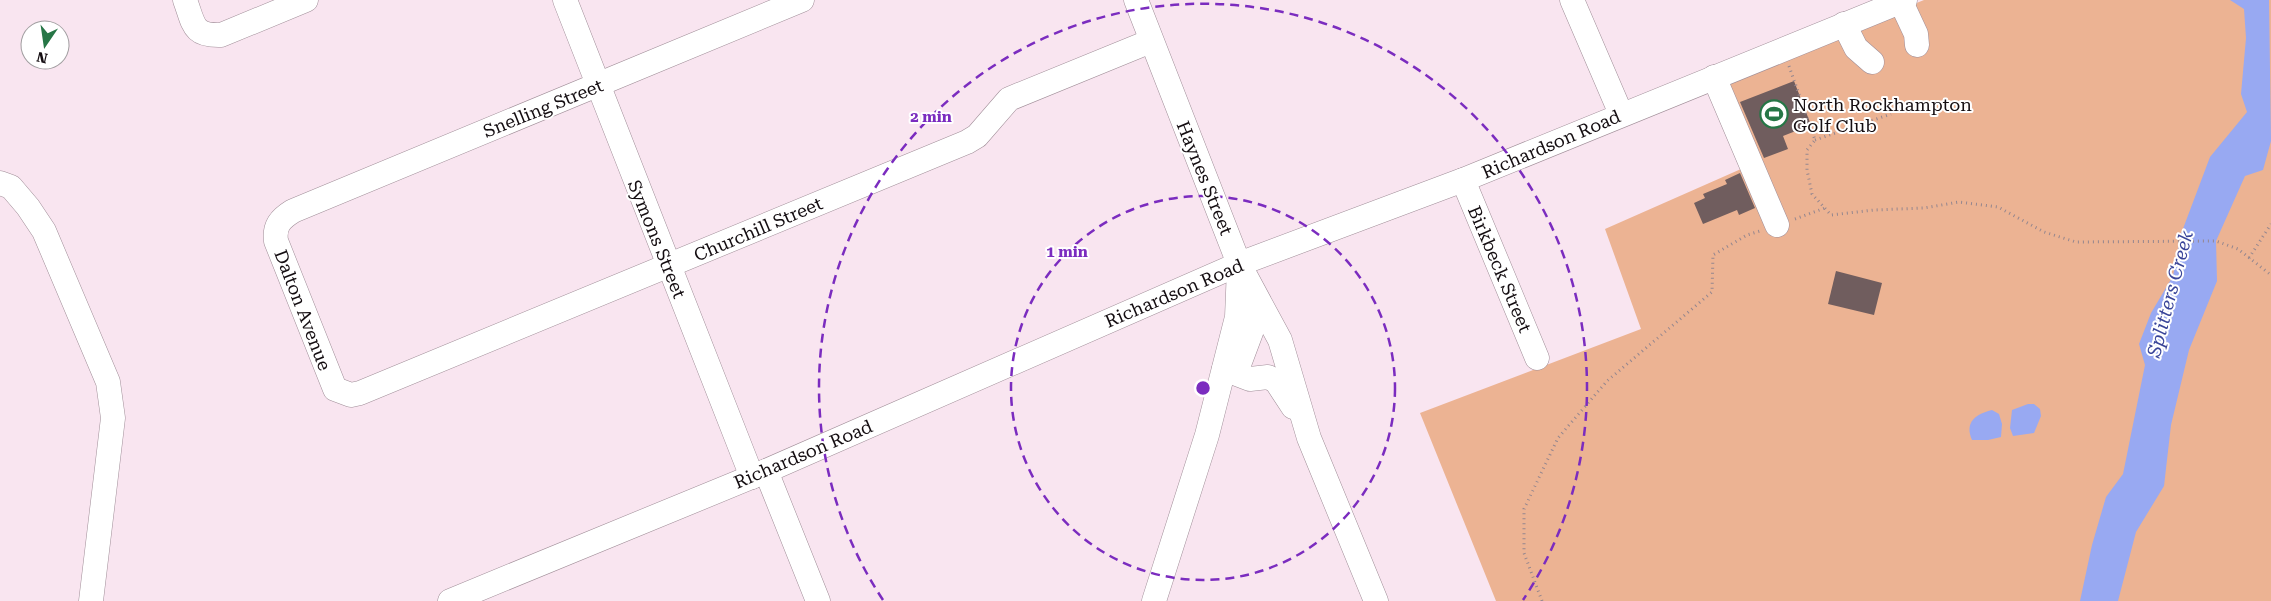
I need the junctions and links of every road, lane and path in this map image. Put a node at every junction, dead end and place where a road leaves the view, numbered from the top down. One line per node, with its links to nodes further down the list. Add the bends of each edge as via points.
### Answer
1 (185, 0): 2 (street, via 197,29 206,36 221,35)
2 (306, 0)
3 (565, 0): 14 (street, Symons Street)
4 (802, 0): 14 (street, Snelling Street)
5 (1136, 0): 9 (street, Haynes Street)
6 (1572, 0): 15 (street)
7 (1903, 1): 8 (street, Richardson Road); 10 (street)
8 (1844, 24): 11 (street, via 1856,48); 13 (street, Richardson Road)
9 (1151, 41): 25 (street, Haynes Street); 26 (street, Churchill Street, via 1009,99 967,142)
10 (1917, 45)
11 (1872, 62)
12 (1788, 64): 17 (path)
13 (1714, 77): 15 (street, Richardson Road); 23 (street)
14 (597, 86): 21 (street, Snelling Street); 26 (street, Symons Street)
15 (1621, 114): 18 (street, Richardson Road)
16 (1891, 114): 17 (path)
17 (1815, 140): 20 (path, via 1808,150 1807,170 1812,194)
18 (1463, 180): 25 (street, Richardson Road); 29 (street, Birkbeck Street)
19 (0, 183): 34 (street, via 11,187 44,230 108,382 113,418)
20 (1825, 208): 23 (path); 24 (path, via 1831,215 1959,202 1998,207 2044,232 2076,242 2216,241 2238,249)
21 (284, 216): 31 (street, Dalton Avenue, via 277,224 276,241 332,383 335,389)
22 (2271, 224): 24 (path)
23 (1777, 225): 39 (path, via 1746,235 1713,255 1712,292 1607,381 1558,438 1524,509 1524,553)
24 (2249, 258): 27 (path)
25 (1239, 264): 28 (street, Haynes Street); 30 (street); 33 (street, Richardson Road)
26 (668, 267): 31 (street, Churchill Street); 33 (street, Symons Street)
27 (2271, 275)
28 (1256, 297): 30 (street, via 1253,327); 32 (street, Haynes Street, via 1280,340)
29 (1537, 358)
30 (1230, 371): 32 (street, Haynes Street, via 1250,378 1268,377 1276,381); 37 (street)
31 (351, 395)
32 (1309, 438): 38 (street, Haynes Street)
33 (759, 474): 35 (street, Richardson Road); 36 (street, Symons Street)
34 (91, 601)
35 (450, 601)
36 (818, 601)
37 (1154, 601)
38 (1376, 601)
39 (1542, 601)

